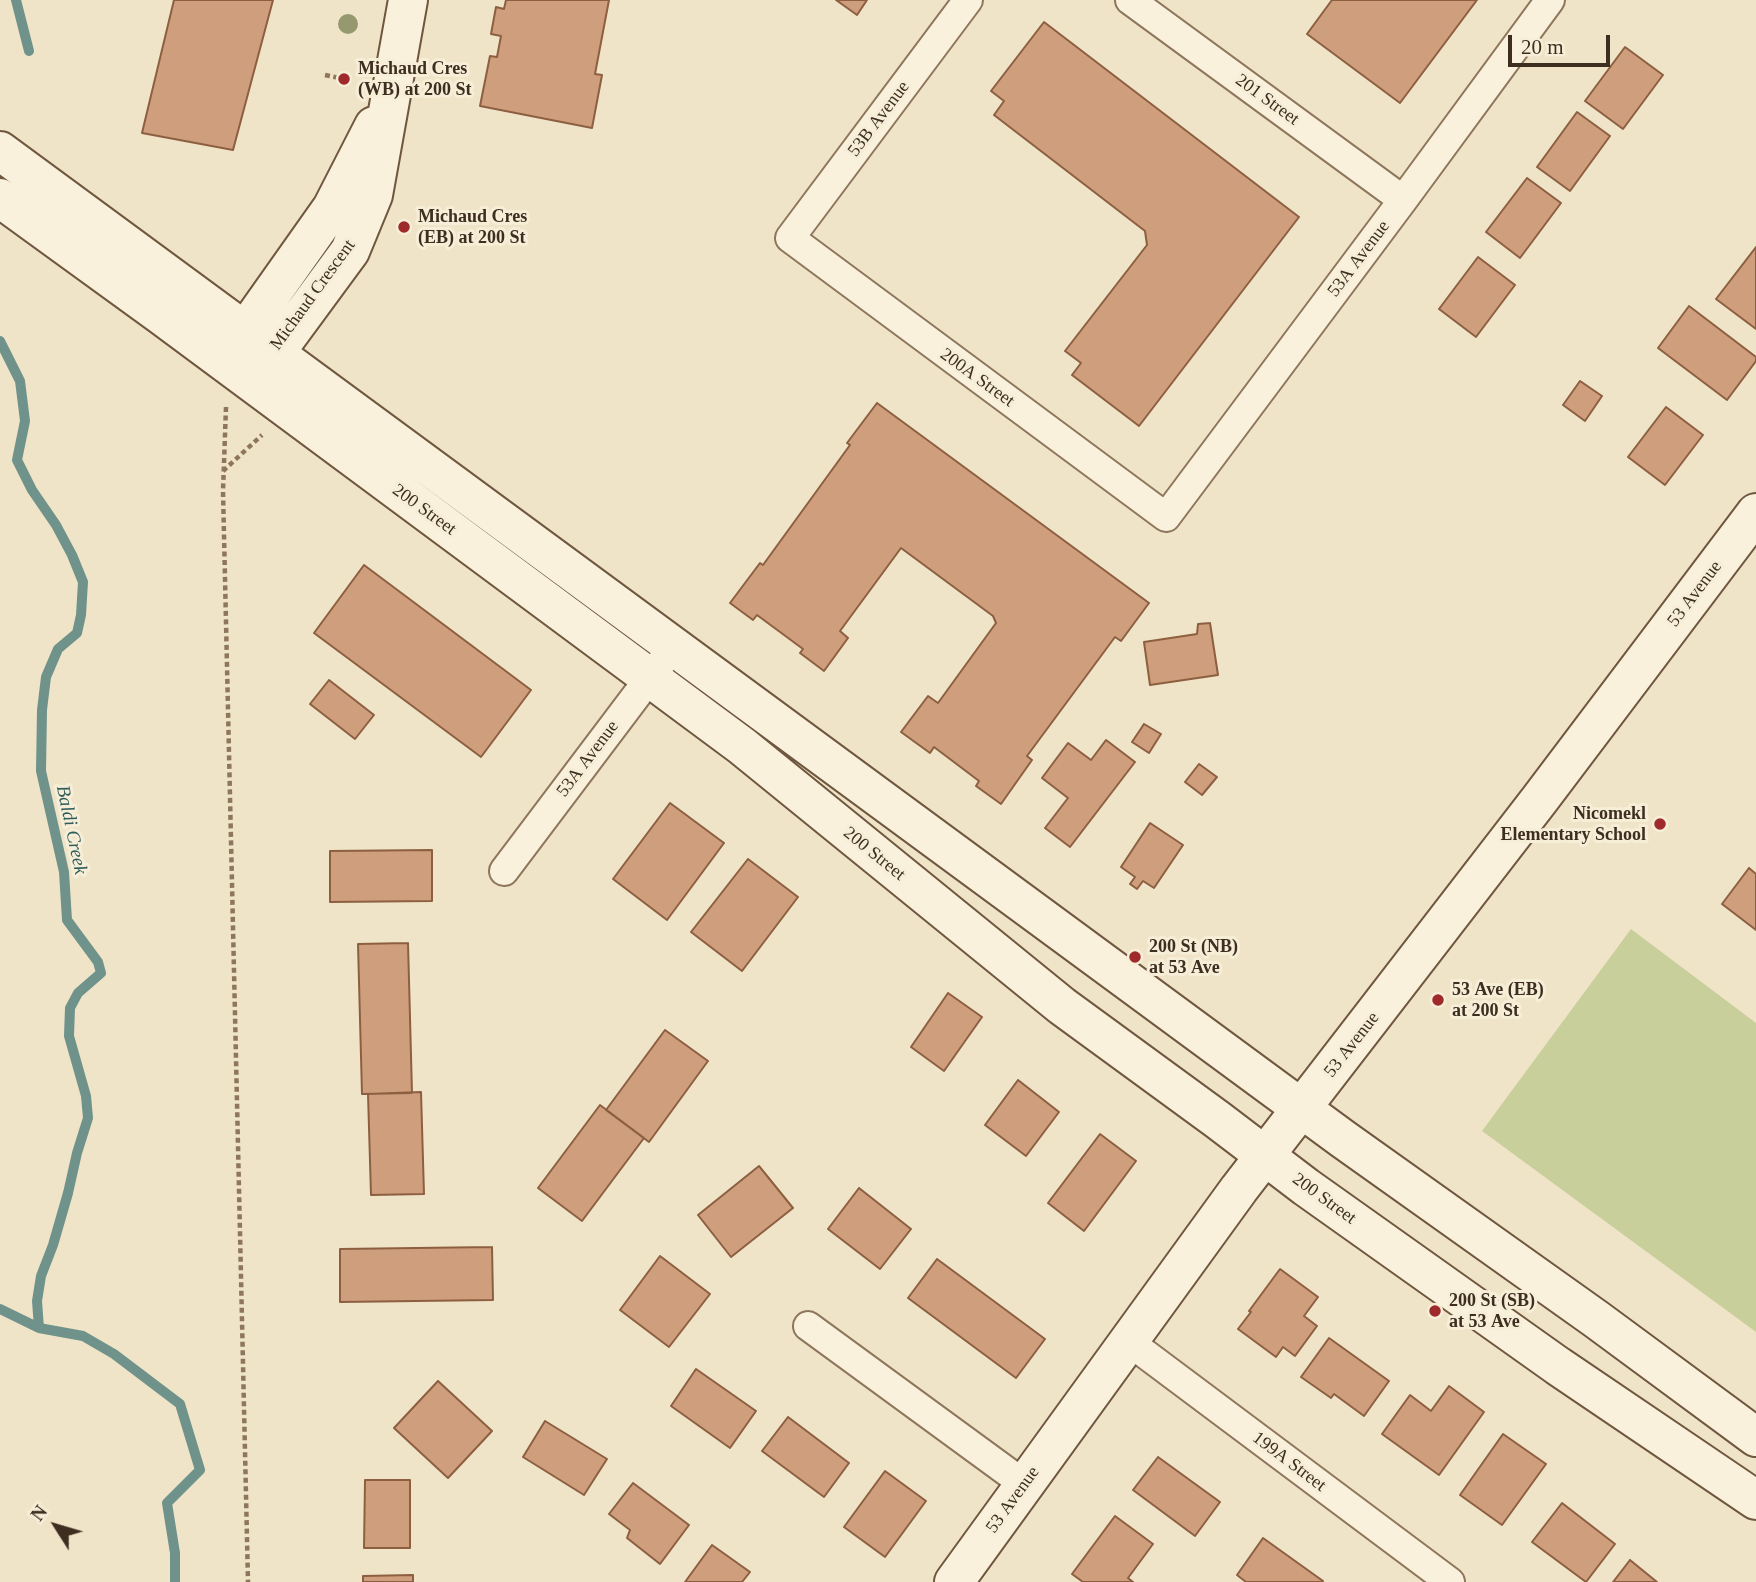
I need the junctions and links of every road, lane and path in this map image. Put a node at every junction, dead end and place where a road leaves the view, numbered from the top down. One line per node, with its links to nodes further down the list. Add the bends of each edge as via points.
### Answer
1 (408, 0): 11 (main road, Michaud Crescent, via 390,96)
2 (968, 0): 10 (street, 53B Avenue)
3 (1130, 0): 9 (street, 201 Street)
4 (1549, 0): 9 (street, 53A Avenue)
5 (325, 75): 6 (path)
6 (344, 79)
7 (0, 151): 11 (main road)
8 (0, 198): 12 (main road, 200 Street)
9 (1403, 200): 16 (street, 53A Avenue)
10 (790, 238): 16 (street, 200A Street)
11 (260, 342): 12 (main road, Michaud Crescent); 17 (main road)
12 (231, 387): 14 (path); 18 (main road, 200 Street)
13 (264, 432): 14 (path)
14 (223, 471): 27 (path)
15 (1756, 513): 20 (main road, 53 Avenue)
16 (1166, 517)
17 (673, 647): 18 (street, 53A Avenue); 20 (main road)
18 (650, 677): 19 (street, 53A Avenue); 21 (main road, 200 Street, via 1062,1006)
19 (504, 872)
20 (1302, 1109): 21 (main road, 53 Avenue); 24 (main road)
21 (1265, 1156): 23 (main road, 53 Avenue); 26 (main road, 200 Street, via 1558,1366)
22 (808, 1326): 25 (street)
23 (1128, 1341): 25 (main road, 53 Avenue); 29 (street, 199A Street)
24 (1756, 1437)
25 (1024, 1484): 28 (main road, 53 Avenue)
26 (1756, 1500)
27 (248, 1582)
28 (954, 1582)
29 (1450, 1582)

